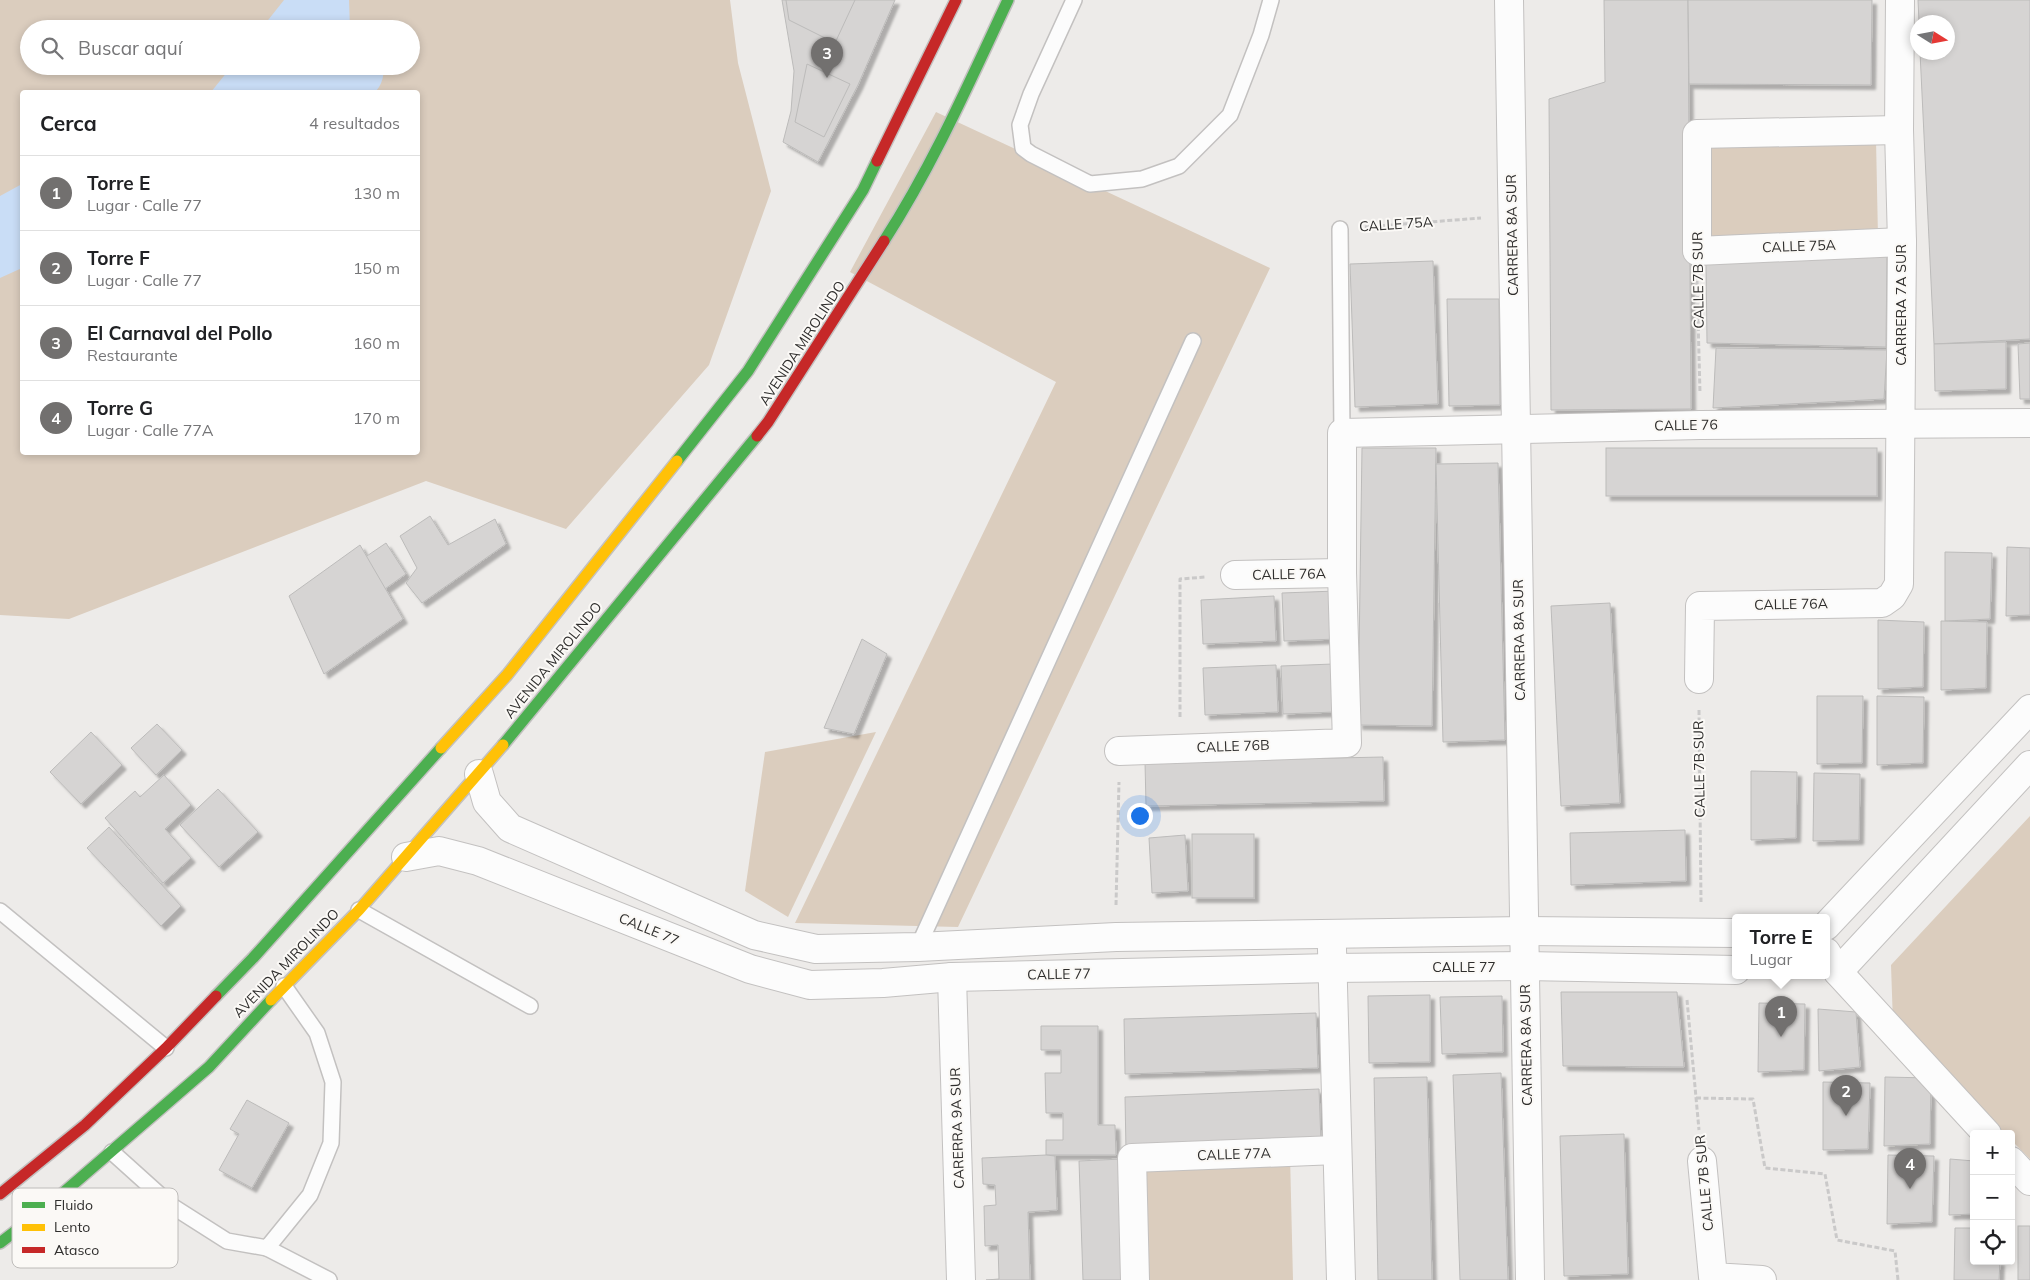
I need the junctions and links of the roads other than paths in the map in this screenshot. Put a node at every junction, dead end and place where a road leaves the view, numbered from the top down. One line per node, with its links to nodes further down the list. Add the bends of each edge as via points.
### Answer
1 (956, 0): 40 (main road, AVENIDA MIROLINDO, via 863,190 748,371 507,675 253,958)
2 (1008, 0): 23 (main road, AVENIDA MIROLINDO, via 954,115 898,220 768,422)
3 (1074, 0): 4 (lane, via 1020,125 1023,148 1090,184 1142,179 1179,166 1230,115)
4 (1271, 0)
5 (1509, 0): 14 (street, CARRERA 8A SUR)
6 (1900, 0): 7 (street, CARRERA 7A SUR)
7 (1899, 130): 9 (street, CARRERA 7A SUR); 10 (street, CALLE 7B SUR, via 1697,134)
8 (1340, 229): 15 (lane)
9 (1902, 242): 10 (street, CALLE 75A); 12 (street, CARRERA 7A SUR)
10 (1697, 251)
11 (1193, 341): 31 (lane)
12 (1901, 423): 13 (street, CALLE 76); 14 (street, CALLE 76); 18 (street, CARRERA 7A SUR, via 1899,584 1892,596)
13 (2030, 423)
14 (1515, 429): 15 (street, CALLE 76); 28 (street, CARRERA 8A SUR)
15 (1342, 433): 16 (street)
16 (1342, 573): 17 (street, CALLE 76A); 21 (street, CALLE 76B, via 1347,743)
17 (1234, 575)
18 (1882, 602): 19 (street, CALLE 76A, via 1700,606)
19 (1699, 679)
20 (2030, 708): 27 (street)
21 (1119, 751)
22 (2030, 765): 32 (street)
23 (479, 774): 24 (main road, AVENIDA MIROLINDO); 31 (street, via 487,802 510,828 754,935 816,949)
24 (406, 857): 25 (main road, AVENIDA MIROLINDO); 37 (street, CALLE 77, via 439,851 478,860 750,969 810,985)
25 (359, 910): 38 (main road, AVENIDA MIROLINDO); 39 (lane)
26 (0, 911): 40 (lane)
27 (1830, 922)
28 (1525, 931): 29 (street); 30 (street); 33 (street, CARRERA 8A SUR)
29 (1732, 934)
30 (1332, 935): 31 (street, via 1116,937); 34 (street)
31 (918, 947): 37 (street)
32 (1830, 965): 41 (street)
33 (1525, 966): 34 (street, CALLE 77); 35 (street, CALLE 77); 58 (street, CARRERA 8A SUR)
34 (1331, 968): 36 (street, CALLE 77); 42 (street)
35 (1732, 970)
36 (952, 976): 37 (street, CALLE 77); 55 (street, CARERRA 9A SUR)
37 (918, 979)
38 (284, 986): 43 (main road, AVENIDA MIROLINDO, via 209,1067); 53 (lane, via 317,1033 333,1082 331,1143 310,1195)
39 (530, 1006)
40 (166, 1048): 49 (main road, AVENIDA MIROLINDO, via 85,1125)
41 (1983, 1130)
42 (1337, 1150): 56 (street, CALLE 77A, via 1132,1158); 57 (street)
43 (112, 1152): 47 (main road, AVENIDA MIROLINDO); 48 (lane)
44 (1702, 1161): 59 (street, CALLE 7B SUR, via 1713,1277)
45 (2015, 1165): 46 (street)
46 (2030, 1181)
47 (69, 1188)
48 (152, 1188)
49 (0, 1194)
50 (178, 1210): 53 (lane, via 227,1241)
51 (12, 1234): 52 (main road, AVENIDA MIROLINDO)
52 (0, 1243)
53 (267, 1248): 54 (lane)
54 (329, 1280)
55 (961, 1280)
56 (1135, 1280)
57 (1341, 1280)
58 (1530, 1280)
59 (1762, 1280)

